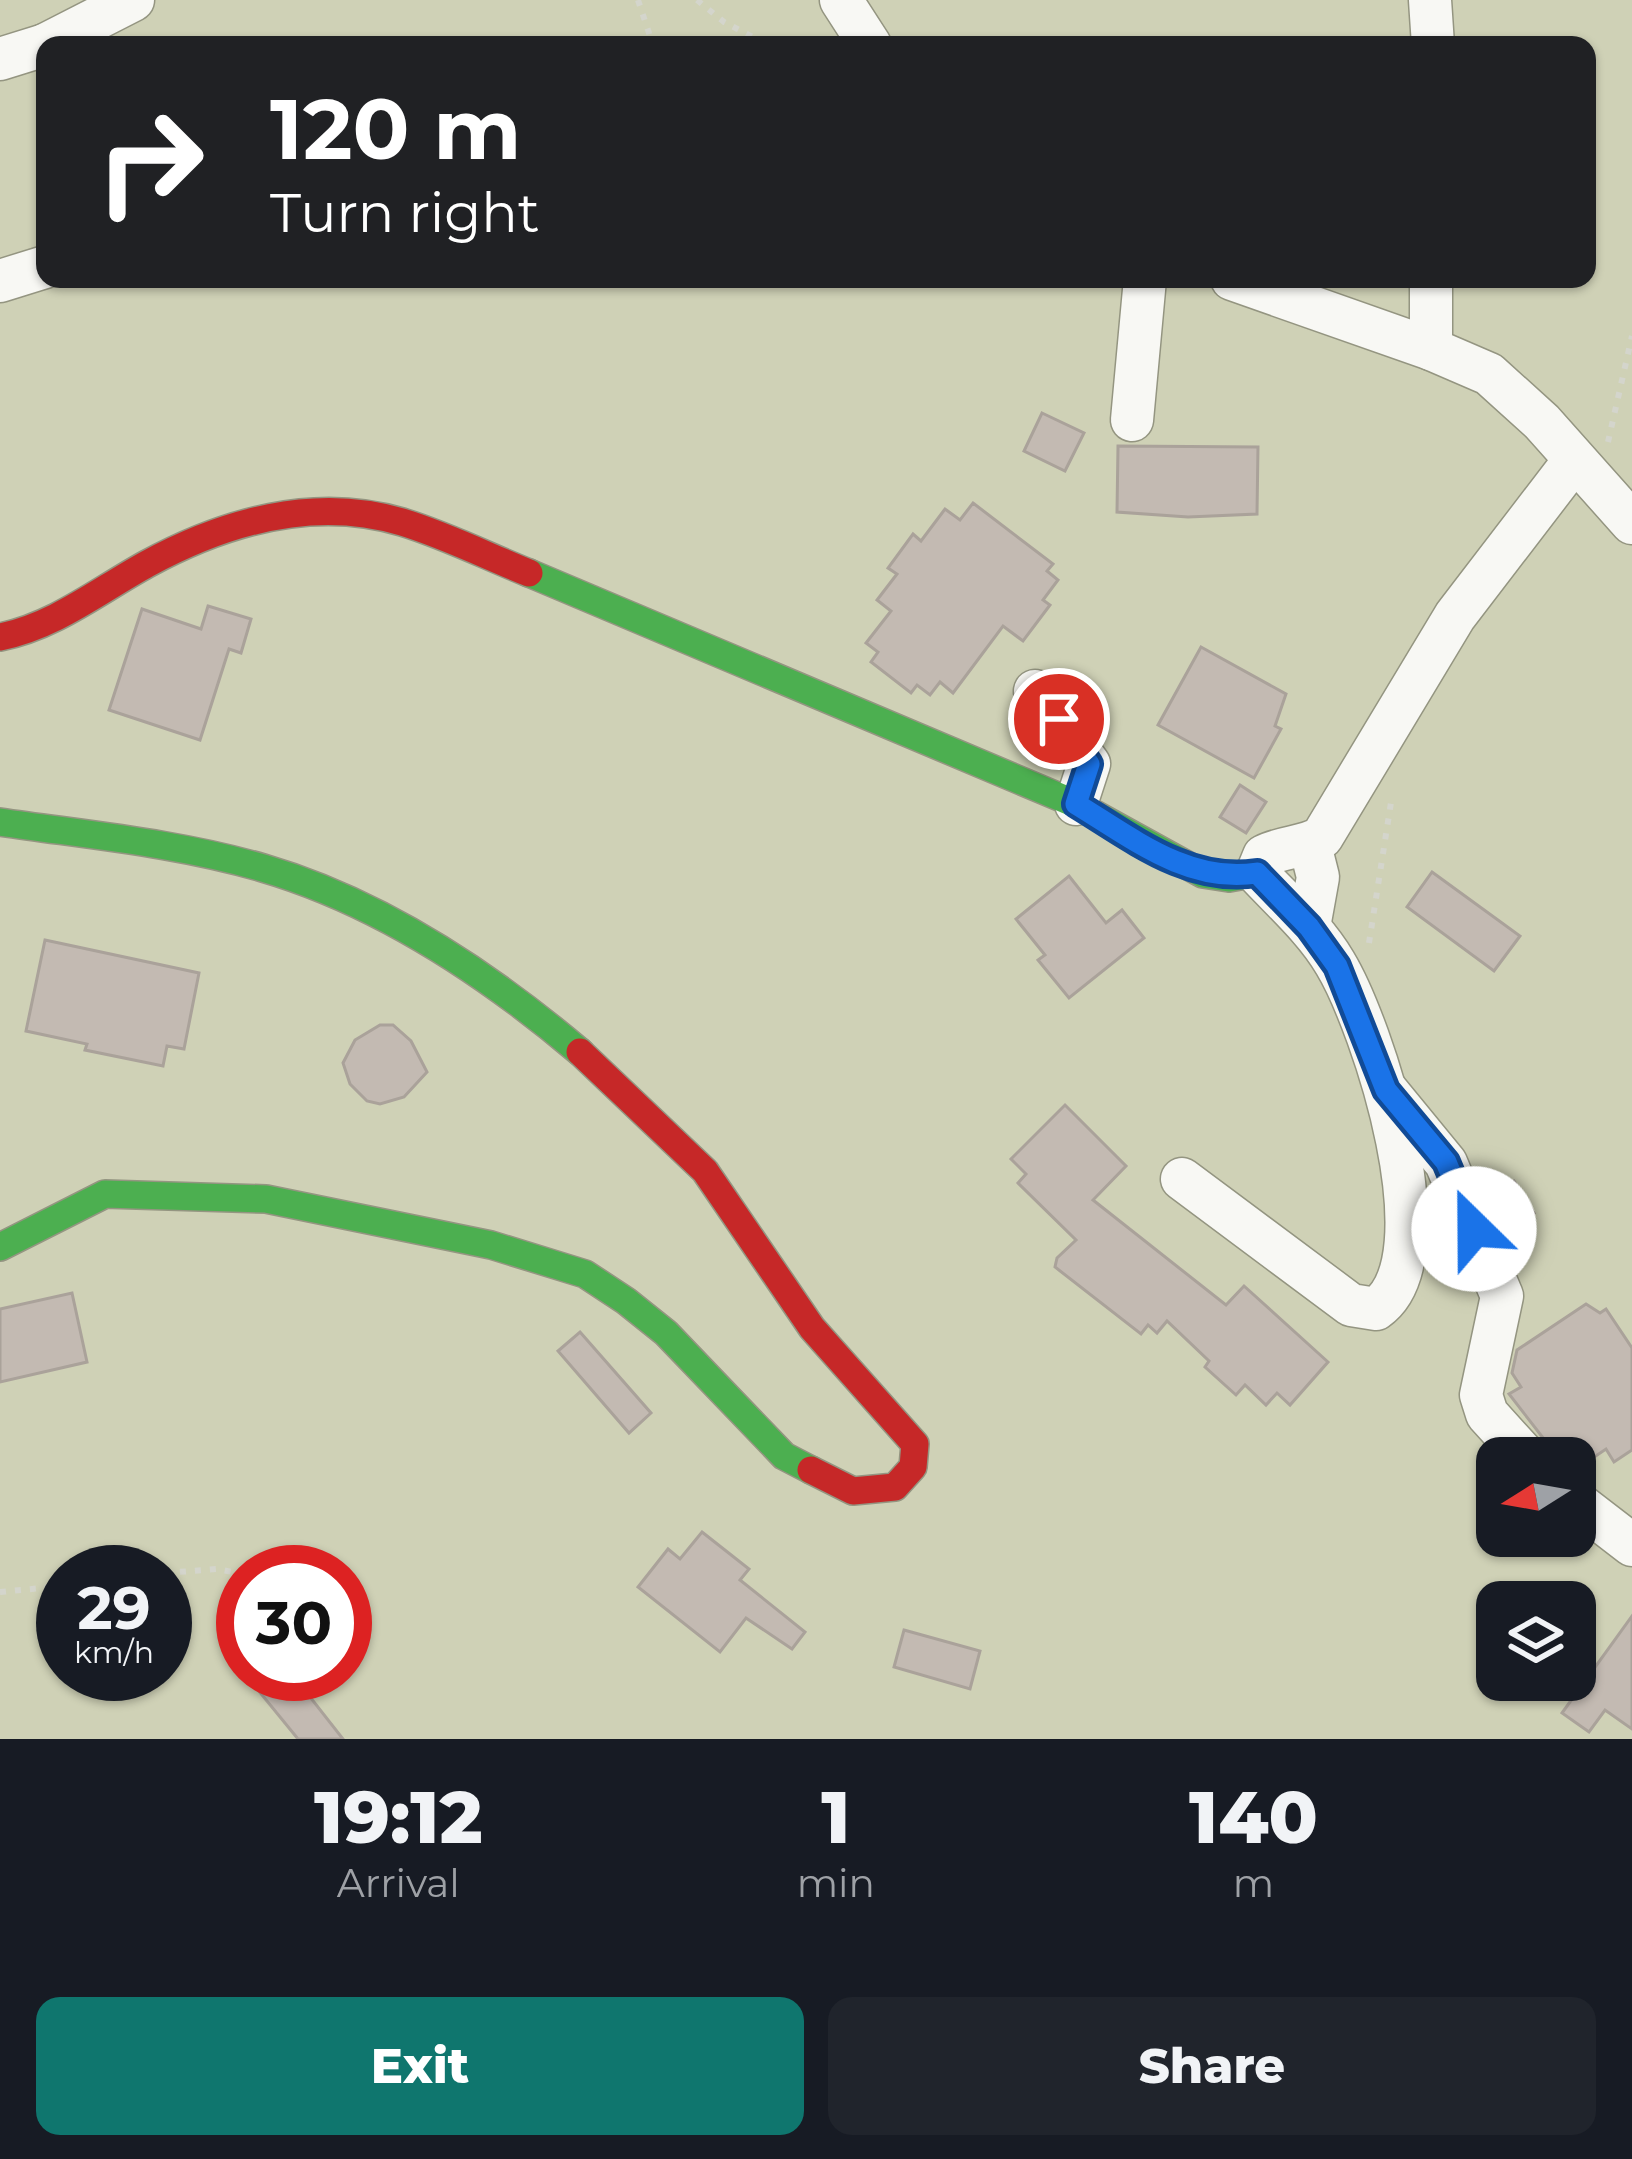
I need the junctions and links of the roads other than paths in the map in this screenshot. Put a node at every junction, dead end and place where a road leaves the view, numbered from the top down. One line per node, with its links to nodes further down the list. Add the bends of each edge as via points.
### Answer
1 (133, 0): 4 (street)
2 (841, 0): 5 (street)
3 (1430, 0): 6 (street)
4 (63, 36)
5 (864, 36)
6 (1432, 36)
7 (36, 48): 8 (street)
8 (0, 59)
9 (36, 270): 10 (street)
10 (0, 281)
11 (1144, 288): 15 (street)
12 (1257, 288): 14 (street)
13 (1431, 288): 14 (street)
14 (1431, 350): 16 (street, via 1489,374)
15 (1132, 420)
16 (1587, 478): 17 (street); 22 (street, via 1455,616)
17 (1632, 523)
18 (0, 637): 20 (street, via 36,631 236,520 346,511 400,521 503,560)
19 (1035, 692): 20 (street, via 1089,764)
20 (1076, 804): 23 (street, via 1203,874)
21 (0, 822): 27 (street, via 157,842 301,880 404,928 470,971 554,1034 706,1172 812,1328 907,1432 913,1467 896,1487 854,1491 784,1456 626,1301 585,1274 491,1245 266,1199 105,1194)
22 (1310, 845): 23 (street, via 1264,856); 24 (street, via 1318,878)
23 (1257, 873): 24 (street)
24 (1309, 927): 25 (street, via 1337,966)
25 (1386, 1090): 26 (street, via 1407,1211 1406,1253 1390,1300 1376,1310 1351,1304); 28 (street, via 1446,1162 1502,1296 1481,1395)
26 (1182, 1179)
27 (0, 1246)
28 (1508, 1437)
29 (1596, 1517): 30 (street)
30 (1632, 1545)

